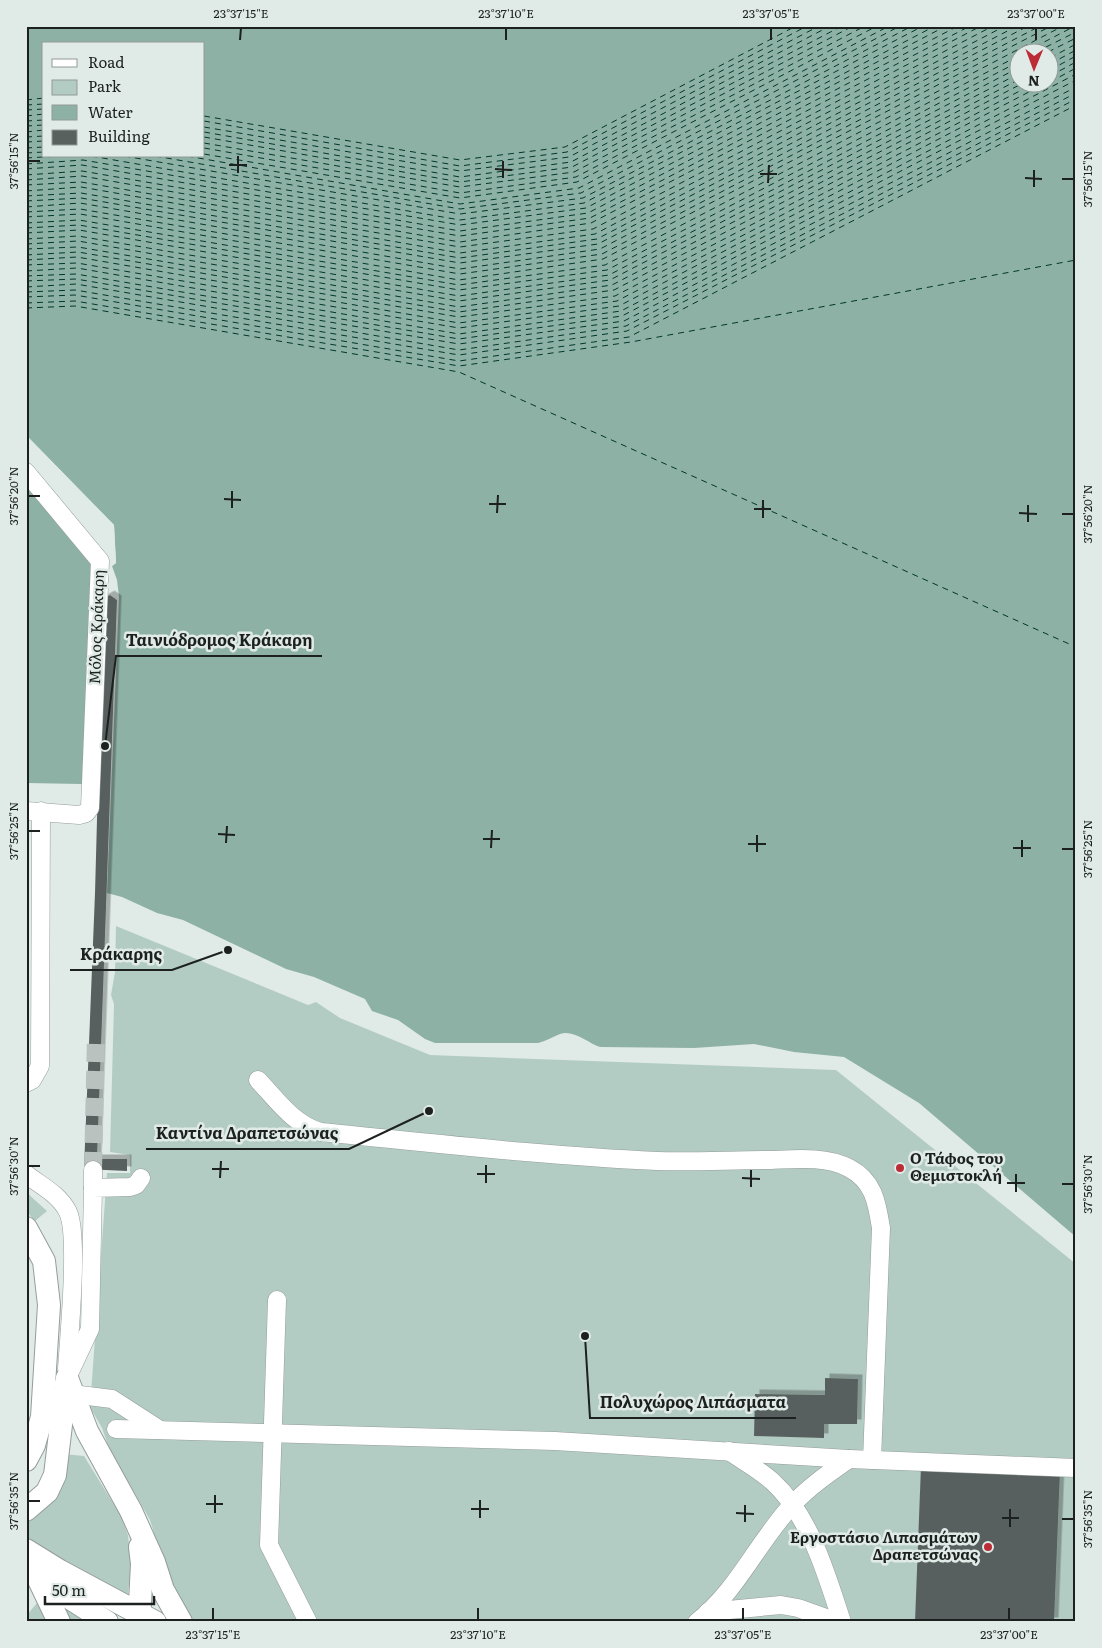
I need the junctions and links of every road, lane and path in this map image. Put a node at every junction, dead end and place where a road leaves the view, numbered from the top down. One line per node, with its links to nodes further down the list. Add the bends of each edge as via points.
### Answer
1 (26, 472): 2 (street, Μόλος Κράκαρη, via 100,562 90,808 86,814 79,815)
2 (34, 811): 4 (street, via 40,1066 32,1080)
3 (258, 1080): 18 (street, via 297,1121 321,1132 582,1157 660,1161 807,1159 849,1168 869,1183 875,1195 881,1228)
4 (26, 1083)
5 (94, 1170): 8 (street)
6 (29, 1178): 11 (street, via 57,1197 68,1212 72,1229)
7 (141, 1178): 8 (street, via 130,1187)
8 (92, 1188): 11 (street, via 90,1329)
9 (26, 1228): 17 (main road, via 44,1261 49,1305 42,1417)
10 (277, 1300): 14 (street)
11 (70, 1386): 13 (street, via 112,1399); 21 (main road, via 55,1475 47,1492); 22 (main road, via 90,1438)
12 (116, 1430): 13 (street)
13 (160, 1430): 14 (street)
14 (273, 1432): 15 (street, via 555,1441); 29 (street, via 269,1545)
15 (729, 1451): 16 (street); 20 (street, via 772,1481)
16 (849, 1459): 18 (street); 20 (street, via 813,1484)
17 (26, 1460)
18 (872, 1460): 19 (street)
19 (1076, 1468)
20 (792, 1505): 24 (street, via 719,1603); 31 (street, via 817,1548)
21 (28, 1509)
22 (138, 1526): 25 (main road); 28 (main road, via 163,1590)
23 (30, 1562): 25 (main road); 26 (main road); 27 (main road)
24 (703, 1617): 30 (street, via 780,1605)
25 (144, 1619)
26 (59, 1622)
27 (107, 1622)
28 (181, 1622)
29 (308, 1622)
30 (837, 1622)
31 (842, 1622)

